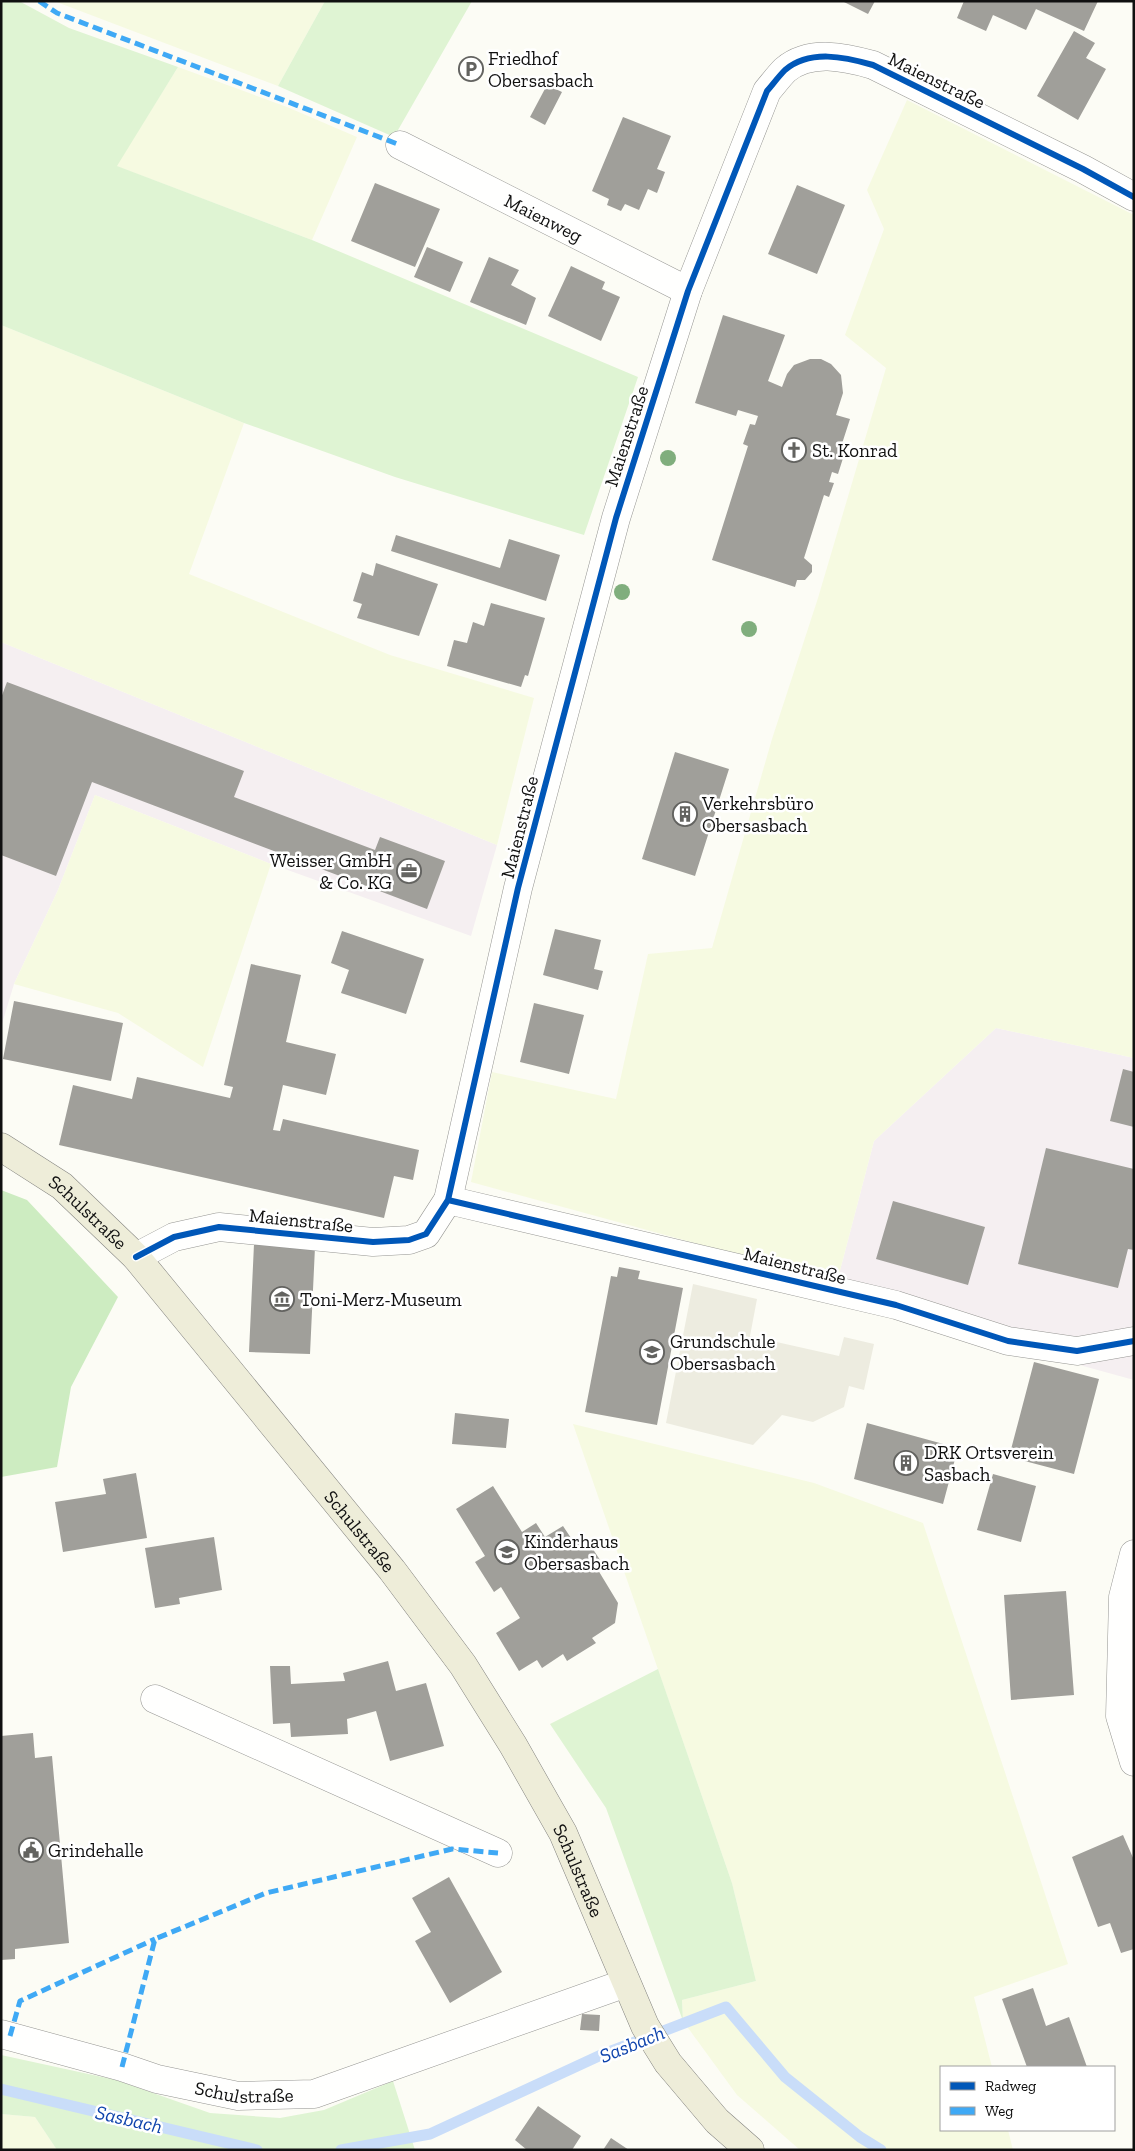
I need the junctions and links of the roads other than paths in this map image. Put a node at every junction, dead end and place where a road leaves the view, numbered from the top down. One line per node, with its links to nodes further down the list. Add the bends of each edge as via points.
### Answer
1 (400, 145): 3 (street, Maienweg)
2 (1134, 197): 3 (street, Maienstraße, via 872,65 844,57 811,57 786,69 767,91)
3 (688, 291): 5 (street, Maienstraße, via 518,888)
4 (1, 1147): 6 (main road, Schulstraße, via 62,1186)
5 (448, 1200): 6 (street, Maienstraße, via 426,1234 409,1240 373,1242 219,1227 174,1237); 7 (street, Maienstraße, via 576,1233 896,1305 1008,1341 1077,1351)
6 (136, 1257): 13 (main road, Schulstraße, via 392,1570 462,1666 513,1745 562,1833)
7 (1134, 1342)
8 (1134, 1554): 9 (street)
9 (1128, 1598): 11 (street, via 1120,1716)
10 (155, 1700): 12 (street)
11 (1134, 1762)
12 (498, 1853)
13 (626, 1983): 14 (street, Schulstraße, via 314,2094 238,2096 157,2079); 15 (main road, Schulstraße, via 645,2026 668,2063 717,2120)
14 (1, 2034)
15 (750, 2150)

